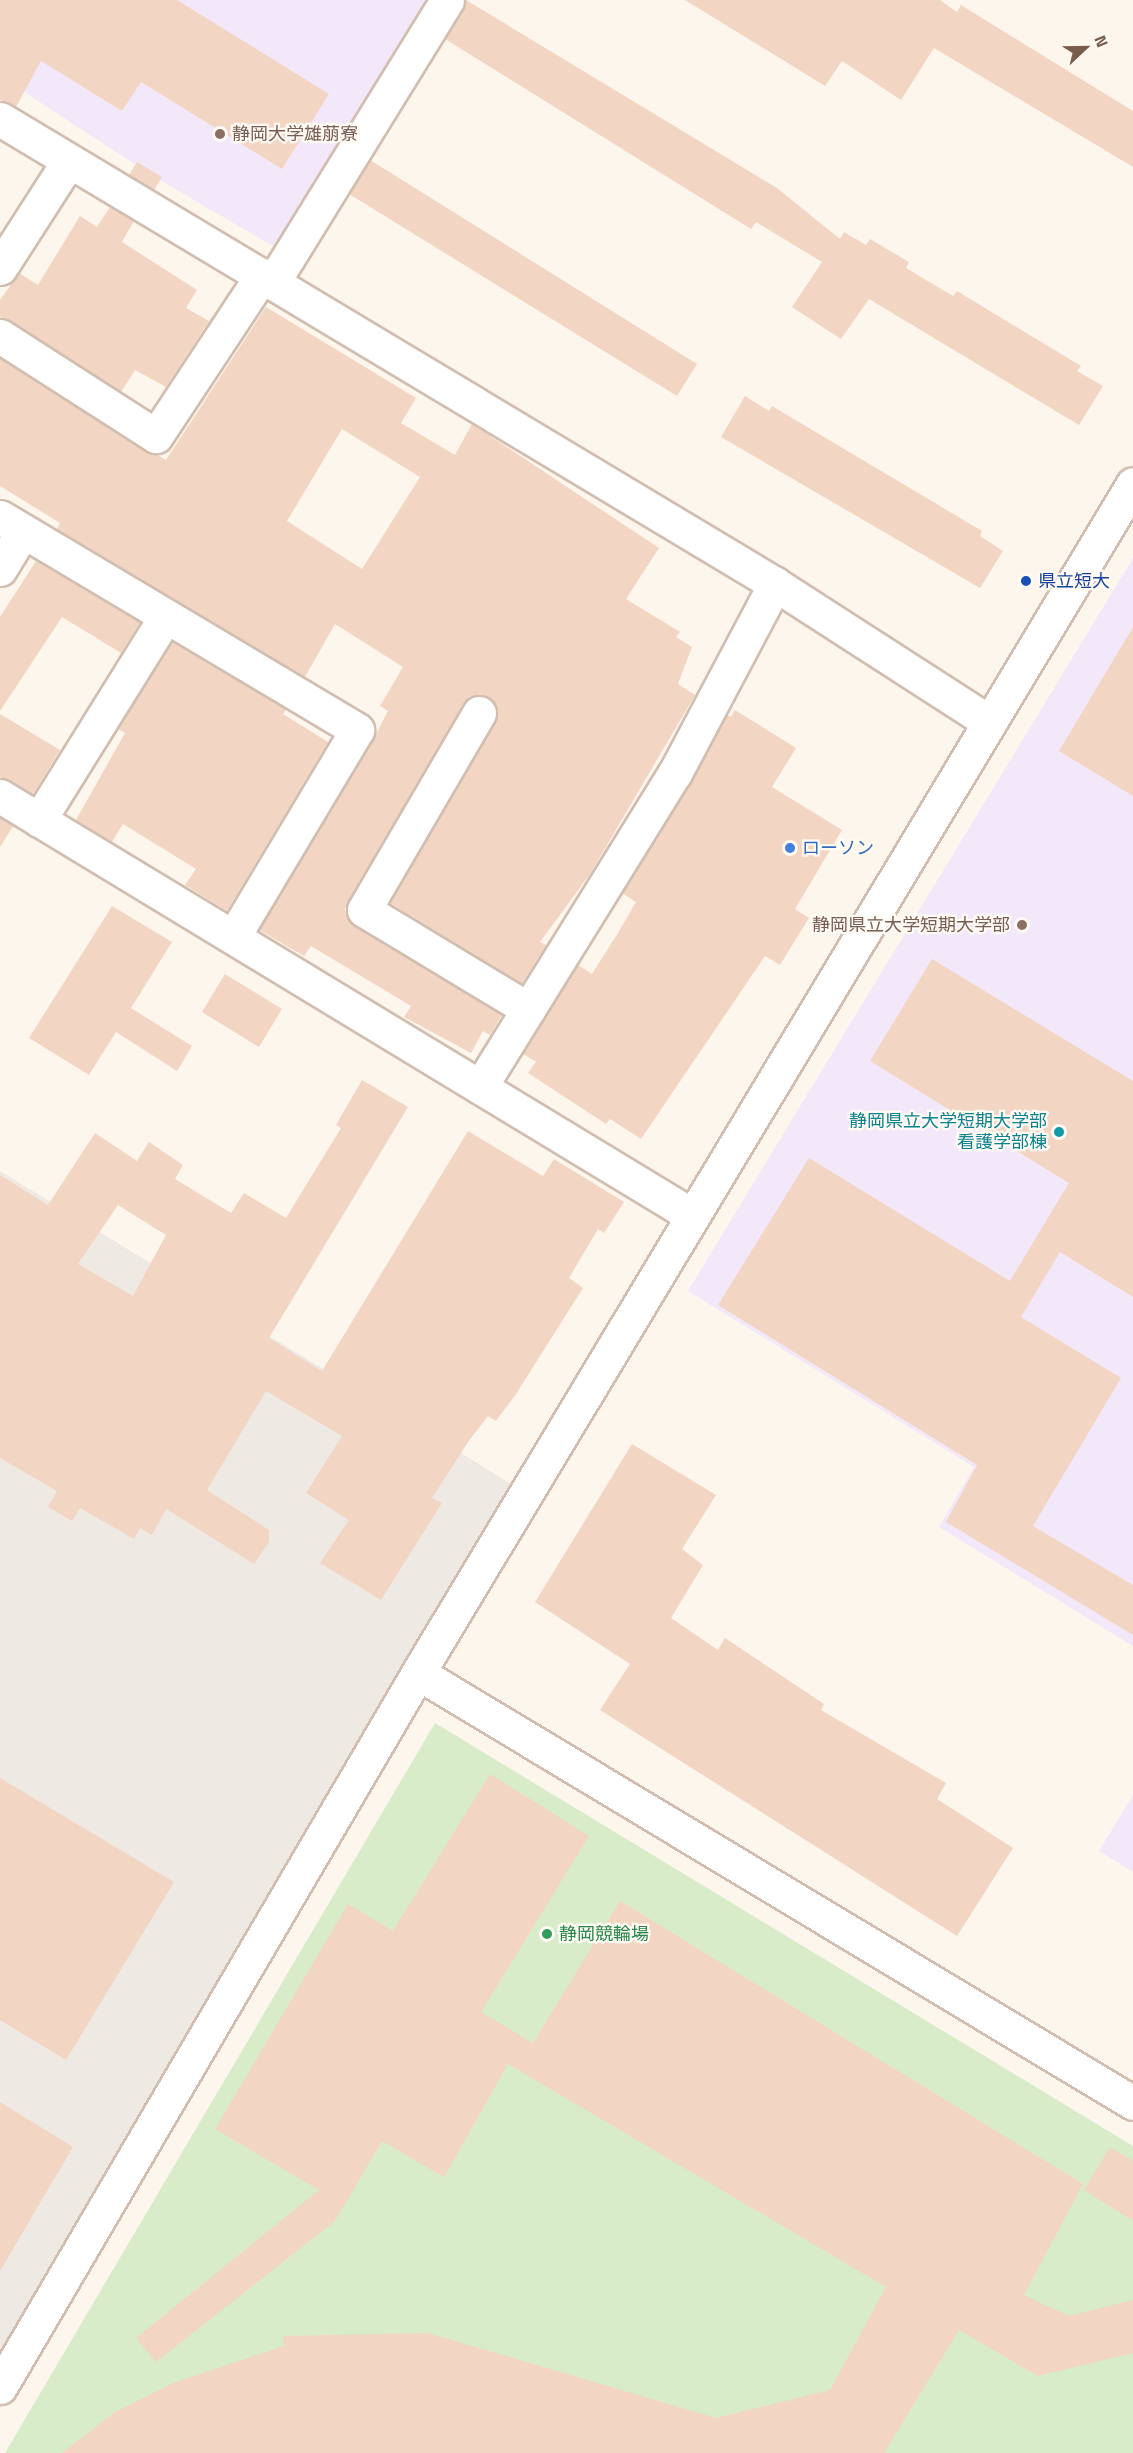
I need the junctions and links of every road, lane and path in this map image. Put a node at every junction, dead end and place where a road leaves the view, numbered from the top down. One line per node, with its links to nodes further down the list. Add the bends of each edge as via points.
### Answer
1 (447, 0): 5 (street)
2 (0, 119): 3 (street)
3 (68, 162): 4 (street); 5 (street)
4 (0, 268)
5 (268, 278): 6 (street, via 156,436); 10 (street)
6 (0, 336)
7 (1133, 484): 13 (street)
8 (12, 524): 9 (street); 11 (street)
9 (0, 569)
10 (775, 584): 13 (street); 17 (street, via 675,773)
11 (166, 616): 15 (street); 16 (street, via 357,730)
12 (478, 713): 17 (street, via 364,910)
13 (989, 722): 19 (street)
14 (0, 796): 15 (street)
15 (39, 820): 16 (street)
16 (233, 937): 18 (street)
17 (528, 1009): 18 (street)
18 (480, 1087): 19 (street)
19 (693, 1216): 20 (street)
20 (418, 1673): 21 (street); 22 (street)
21 (1133, 2103)
22 (0, 2387)

